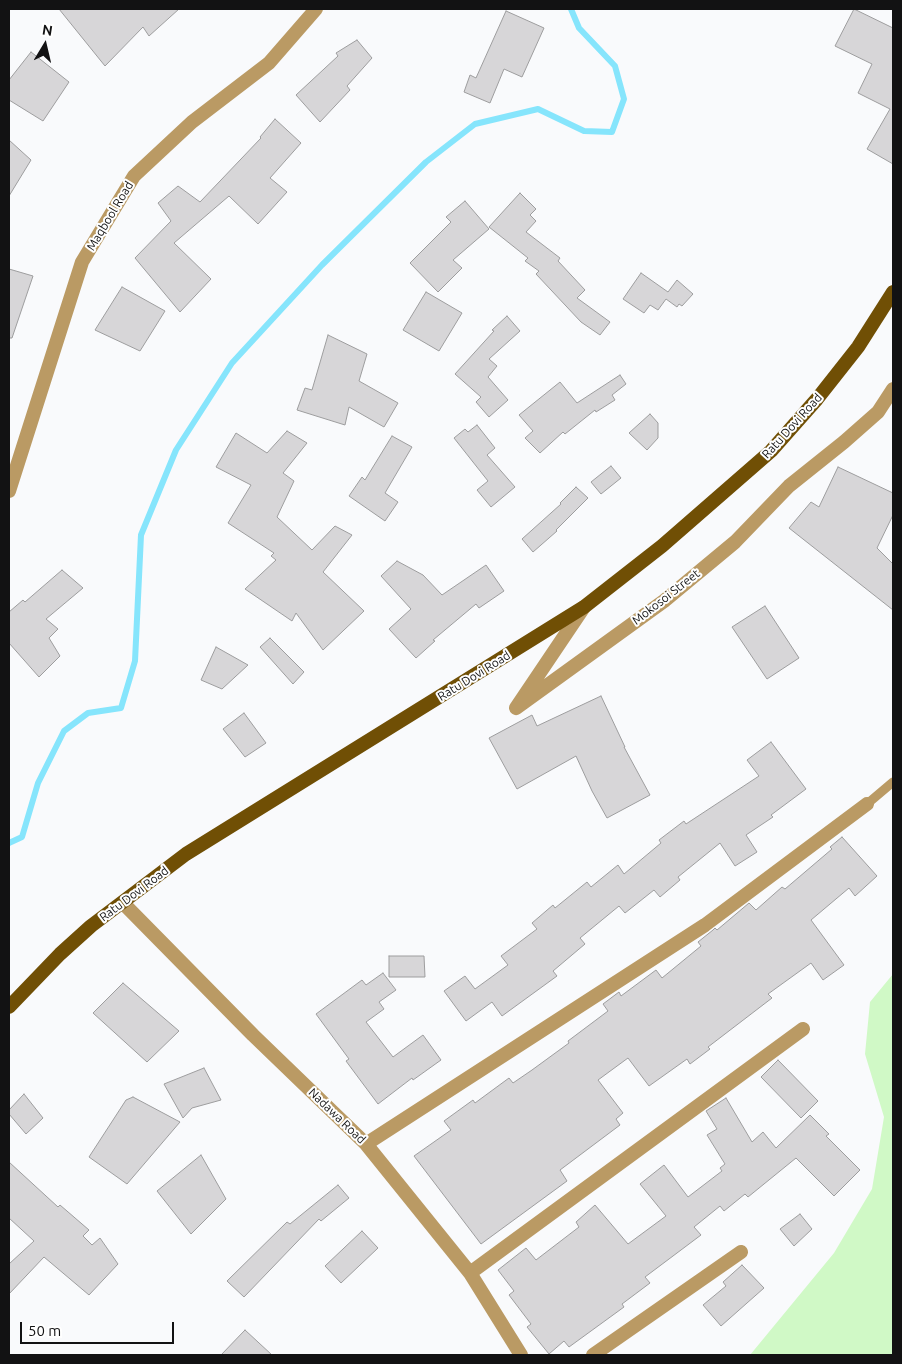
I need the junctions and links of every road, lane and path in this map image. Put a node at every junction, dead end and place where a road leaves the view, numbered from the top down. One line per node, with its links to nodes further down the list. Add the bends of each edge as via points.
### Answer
1 (316, 9): 4 (street, Maqbool Road, via 269,64 192,122 134,176 82,262)
2 (893, 292): 5 (main road, Ratu Dovi Road, via 858,347 772,451 662,546)
3 (893, 389): 5 (street, Mokosoi Street, via 878,412 789,486 735,542 664,601 516,708)
4 (9, 491)
5 (584, 607): 8 (main road, Ratu Dovi Road, via 186,854)
6 (893, 782): 7 (lane)
7 (867, 804): 11 (street, via 705,925)
8 (124, 902): 9 (main road, Ratu Dovi Road, via 60,954); 11 (street, Nadawa Road, via 253,1035)
9 (9, 1007)
10 (803, 1029): 13 (street)
11 (366, 1144): 13 (street, Nadawa Road)
12 (741, 1252): 15 (street)
13 (470, 1273): 14 (street, Nadawa Road)
14 (521, 1355)
15 (593, 1355)

